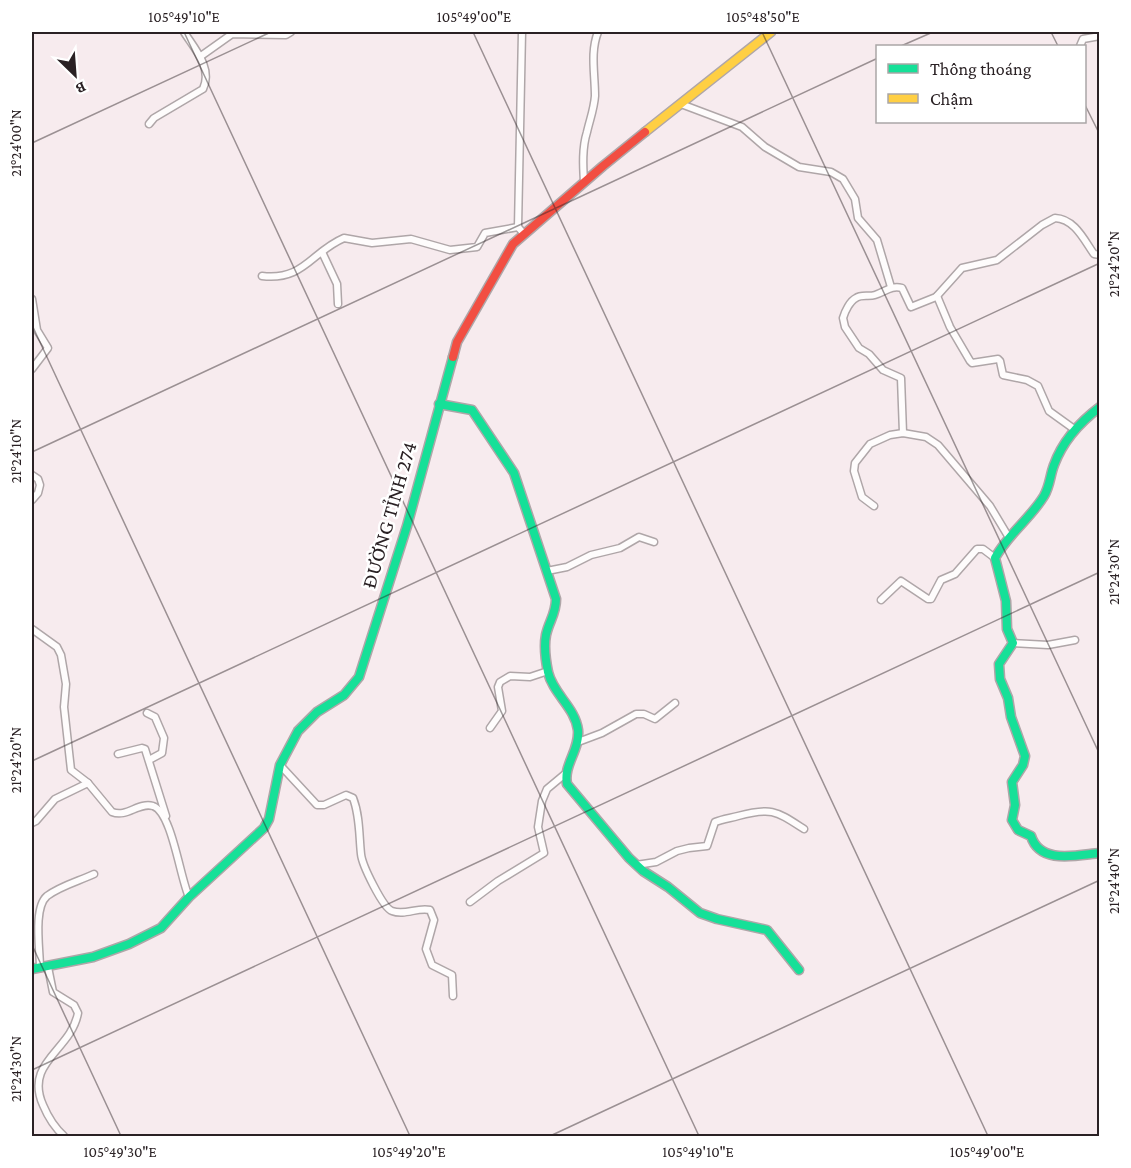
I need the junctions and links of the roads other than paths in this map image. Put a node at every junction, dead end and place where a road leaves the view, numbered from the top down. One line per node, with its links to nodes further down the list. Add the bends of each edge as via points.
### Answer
1 (184, 32): 8 (street)
2 (291, 32): 8 (street, via 232,34)
3 (522, 32): 12 (street)
4 (598, 32): 11 (street, via 594,42 595,97 586,132)
5 (771, 32): 9 (street, ĐƯỜNG TỈNH 274)
6 (1100, 36): 7 (street, via 1083,39)
7 (1080, 45)
8 (201, 56): 10 (street, via 206,83 203,89)
9 (681, 104): 11 (street, ĐƯỜNG TỈNH 274); 16 (street, via 742,127 765,147 799,167 831,172 843,179 855,199 858,218 877,240)
10 (149, 124)
11 (584, 182): 12 (street, ĐƯỜNG TỈNH 274)
12 (521, 231): 13 (street, via 485,233 473,248 450,250 411,239 372,243 349,237); 21 (street, ĐƯỜNG TỈNH 274, via 460,334)
13 (322, 252): 15 (street, via 294,273 277,278); 19 (street, via 337,284)
14 (1100, 255): 17 (street, via 1094,254 1080,232 1055,218 997,260 962,268)
15 (262, 276)
16 (891, 287): 17 (street, via 902,288 911,307); 24 (street, via 876,295 856,298 843,318 859,348 883,370 901,378)
17 (937, 296): 23 (street, via 972,363 998,358 1003,375 1038,386 1049,411)
18 (32, 299): 20 (street, via 36,326 48,348)
19 (338, 304)
20 (32, 369)
21 (439, 404): 31 (street, via 472,410 503,454 517,482); 43 (street, ĐƯỜNG TỈNH 274, via 407,526 359,677 344,695 306,720)
22 (1100, 407): 23 (street)
23 (1074, 429): 28 (street, via 1054,463 1046,494)
24 (903, 433): 27 (street, via 873,442 855,463 862,496); 28 (street, via 926,437 938,445 990,506)
25 (32, 475): 26 (street, via 40,485)
26 (32, 500)
27 (874, 506)
28 (1008, 536): 30 (street)
29 (654, 542): 31 (street, via 639,537 620,548)
30 (995, 558): 32 (street, via 977,549 955,574 940,580 931,599 901,581); 35 (street)
31 (547, 571): 36 (street, via 557,605 546,634)
32 (881, 600)
33 (32, 629): 45 (street, via 57,646 61,655 69,765 74,774)
34 (1075, 640): 35 (street, via 1048,645)
35 (1013, 643): 49 (street, via 998,668 1025,756 1012,782 1016,805 1012,820 1018,830 1031,836 1041,852 1063,856)
36 (548, 670): 39 (street, via 530,677 510,676 500,682 502,711); 40 (street, via 576,720)
37 (675, 703): 40 (street, via 655,719 636,714)
38 (147, 713): 42 (street, via 155,717 164,742 162,753)
39 (490, 728)
40 (578, 742): 44 (street)
41 (118, 754): 42 (street, via 142,748)
42 (149, 760): 47 (street)
43 (280, 765): 52 (street, ĐƯỜNG TỈNH 274, via 264,828); 56 (street, via 317,805 346,795 353,798 362,858 384,905 400,913 430,910 434,920 426,949 432,965 452,975)
44 (565, 774): 50 (street, via 567,784); 53 (street, via 547,789 542,801 538,827 544,854)
45 (88, 783): 46 (street, via 55,799); 47 (street, via 112,812 123,814 152,806 159,809)
46 (32, 823)
47 (168, 825): 52 (street)
48 (804, 829): 50 (street, via 781,814 753,812 715,822 707,846)
49 (1100, 852)
50 (636, 865): 55 (street, via 700,914 767,930)
51 (94, 874): 54 (street, via 53,892 43,901 39,914)
52 (189, 897): 54 (street, ĐƯỜNG TỈNH 274, via 162,928 151,934 93,957)
53 (470, 902)
54 (40, 968): 57 (street, via 53,992 74,1005 78,1013 65,1041 46,1062 38,1079 42,1102)
55 (799, 970)
56 (453, 996)
57 (64, 1137)

